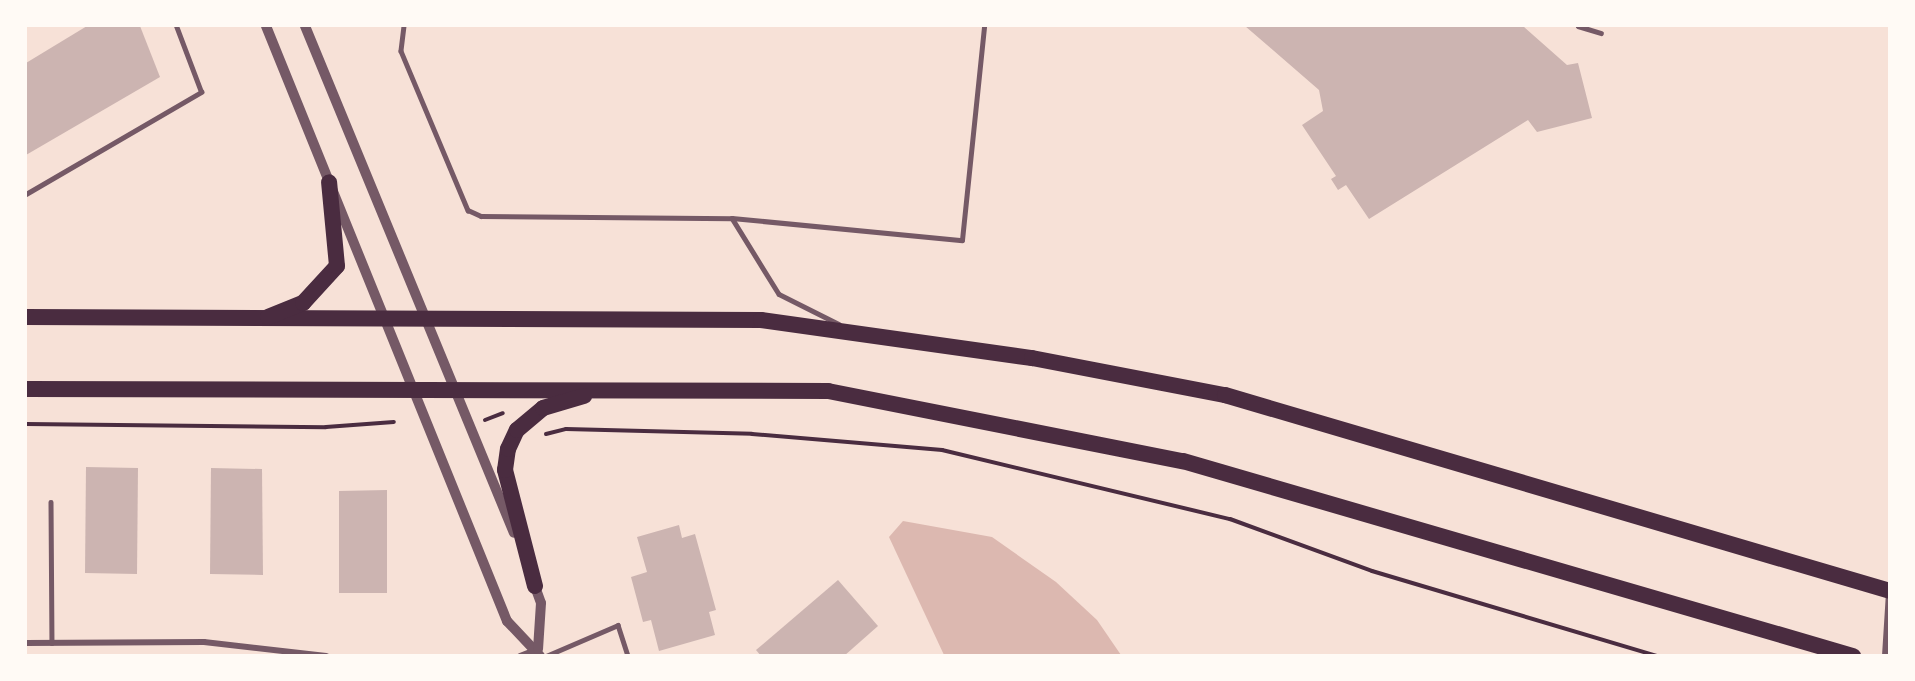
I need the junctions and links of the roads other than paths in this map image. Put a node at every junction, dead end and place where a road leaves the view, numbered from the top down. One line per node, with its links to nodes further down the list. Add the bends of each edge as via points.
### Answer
1 (176, 26): 9 (lane, via 201,92)
2 (266, 26): 8 (street)
3 (305, 26): 14 (street)
4 (404, 26): 10 (lane, via 401,51 468,210 481,216)
5 (984, 26): 10 (lane, via 962,240)
6 (1578, 26): 7 (lane)
7 (1601, 33)
8 (330, 182): 12 (highway, via 337,266 303,303); 13 (street)
9 (26, 194)
10 (732, 218): 15 (lane, via 779,294)
11 (26, 317): 12 (highway)
12 (256, 320): 13 (highway)
13 (387, 322): 14 (highway); 16 (street)
14 (432, 322): 15 (highway, via 761,320); 18 (street)
15 (857, 333): 22 (highway, via 1032,358 1225,395)
16 (412, 388): 17 (highway); 18 (highway); 25 (street, via 507,621)
17 (26, 389)
18 (457, 389): 19 (highway); 21 (street)
19 (610, 390): 21 (highway, via 543,408 517,430 508,449 505,470); 29 (highway, via 828,391 1183,461)
20 (51, 502): 24 (lane)
21 (535, 586): 25 (street, via 541,603)
22 (1890, 591): 30 (street)
23 (26, 643): 24 (street)
24 (52, 643): 26 (street, via 204,642)
25 (541, 653): 27 (street); 28 (lane, via 618,624)
26 (326, 656)
27 (520, 656)
28 (628, 656)
29 (1853, 656)
30 (1885, 656)

